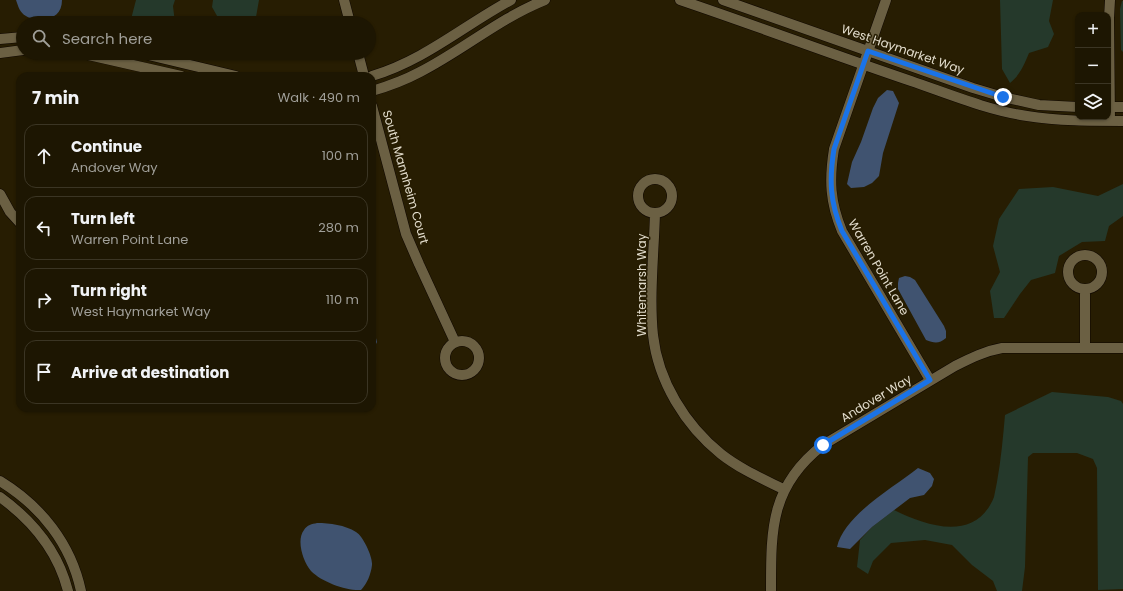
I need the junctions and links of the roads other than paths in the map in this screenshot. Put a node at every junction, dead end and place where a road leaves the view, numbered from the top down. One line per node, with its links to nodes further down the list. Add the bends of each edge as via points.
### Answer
1 (344, 0): 8 (street)
2 (512, 0): 23 (street, via 426,53)
3 (544, 0): 25 (street, via 514,14 421,72)
4 (680, 0): 18 (street)
5 (723, 0): 12 (street, West Haymarket Way)
6 (886, 0): 12 (street, Warren Point Lane)
7 (1110, 0): 24 (street)
8 (348, 16)
9 (16, 37): 10 (street)
10 (0, 39)
11 (16, 51): 13 (street)
12 (868, 51): 18 (street, Warren Point Lane); 26 (street, West Haymarket Way, via 1003,97 1039,105)
13 (0, 53)
14 (113, 60): 19 (street)
15 (145, 60): 19 (street)
16 (169, 60): 21 (street)
17 (360, 60): 22 (street)
18 (864, 64): 30 (street, via 969,101 1026,116); 39 (street, Warren Point Lane, via 831,164 835,214 844,236)
19 (146, 67): 20 (street)
20 (165, 72)
21 (219, 72)
22 (363, 72)
23 (376, 75)
24 (1109, 84)
25 (376, 90)
26 (1075, 107)
27 (1111, 107): 28 (street)
28 (1123, 107)
29 (376, 121): 36 (street, South Mannheim Court, via 406,234)
30 (1110, 121): 31 (street)
31 (1123, 121)
32 (0, 194): 34 (street)
33 (655, 213): 41 (street, Whitemarsh Way, via 652,318 659,364 668,386 686,416 722,455)
34 (16, 219)
35 (1085, 290): 37 (street)
36 (455, 342)
37 (1085, 347): 38 (street, Andover Way); 39 (street, Andover Way, via 1002,348 961,363)
38 (1123, 348)
39 (930, 380): 41 (street, Andover Way, via 823,445 803,462)
40 (0, 481): 44 (street, via 30,503 48,521 70,558)
41 (785, 490): 45 (street, Andover Way, via 777,508 772,535)
42 (0, 497): 43 (street, via 15,508 43,537 61,569)
43 (68, 591)
44 (80, 591)
45 (771, 591)

